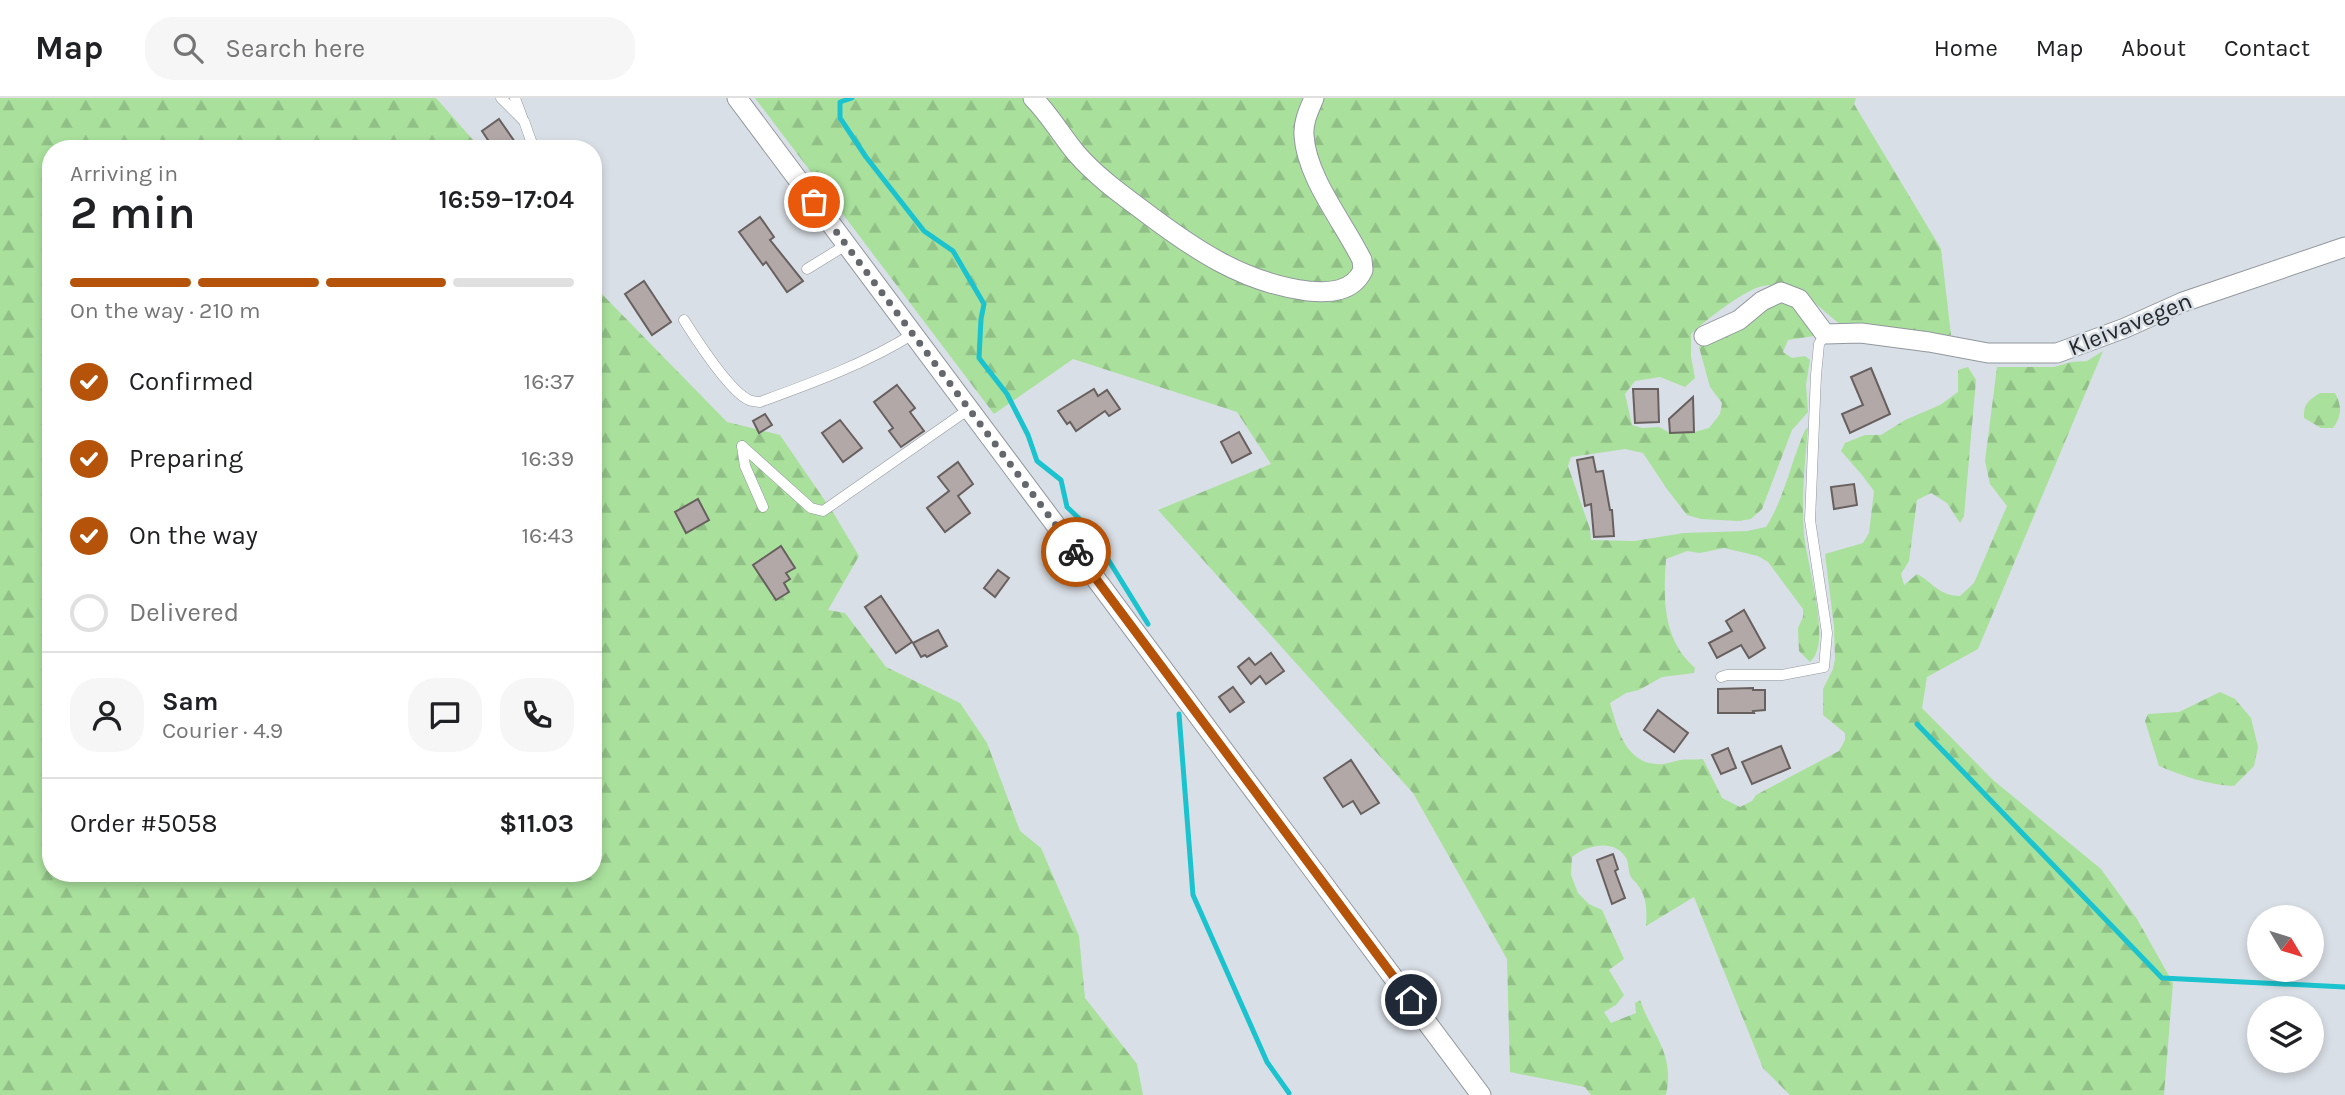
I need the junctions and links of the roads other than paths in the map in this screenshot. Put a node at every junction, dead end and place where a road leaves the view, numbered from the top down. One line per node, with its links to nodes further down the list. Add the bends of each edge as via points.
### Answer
1 (501, 98): 6 (lane)
2 (514, 98): 6 (lane)
3 (737, 98): 8 (street)
4 (1033, 98): 5 (street, via 1097,175 1189,245 1251,277 1298,290 1337,291 1353,285 1363,270 1306,152 1306,117)
5 (1314, 98)
6 (524, 121): 7 (lane)
7 (531, 140)
8 (846, 245): 10 (lane); 12 (street)
9 (2345, 247): 13 (street, Kleivavegen, via 2183,302 2057,353 1988,354 1861,333)
10 (807, 269)
11 (684, 320): 12 (lane, via 740,393 760,402 836,374)
12 (912, 334): 15 (street)
13 (1825, 334): 14 (street, via 1799,299 1781,292 1739,320); 17 (lane, via 1819,344 1816,375 1810,520 1827,633 1824,667 1782,675)
14 (1703, 336)
15 (970, 409): 16 (lane, via 819,512 742,446); 18 (street)
16 (762, 507)
17 (1721, 677)
18 (1481, 1095)

